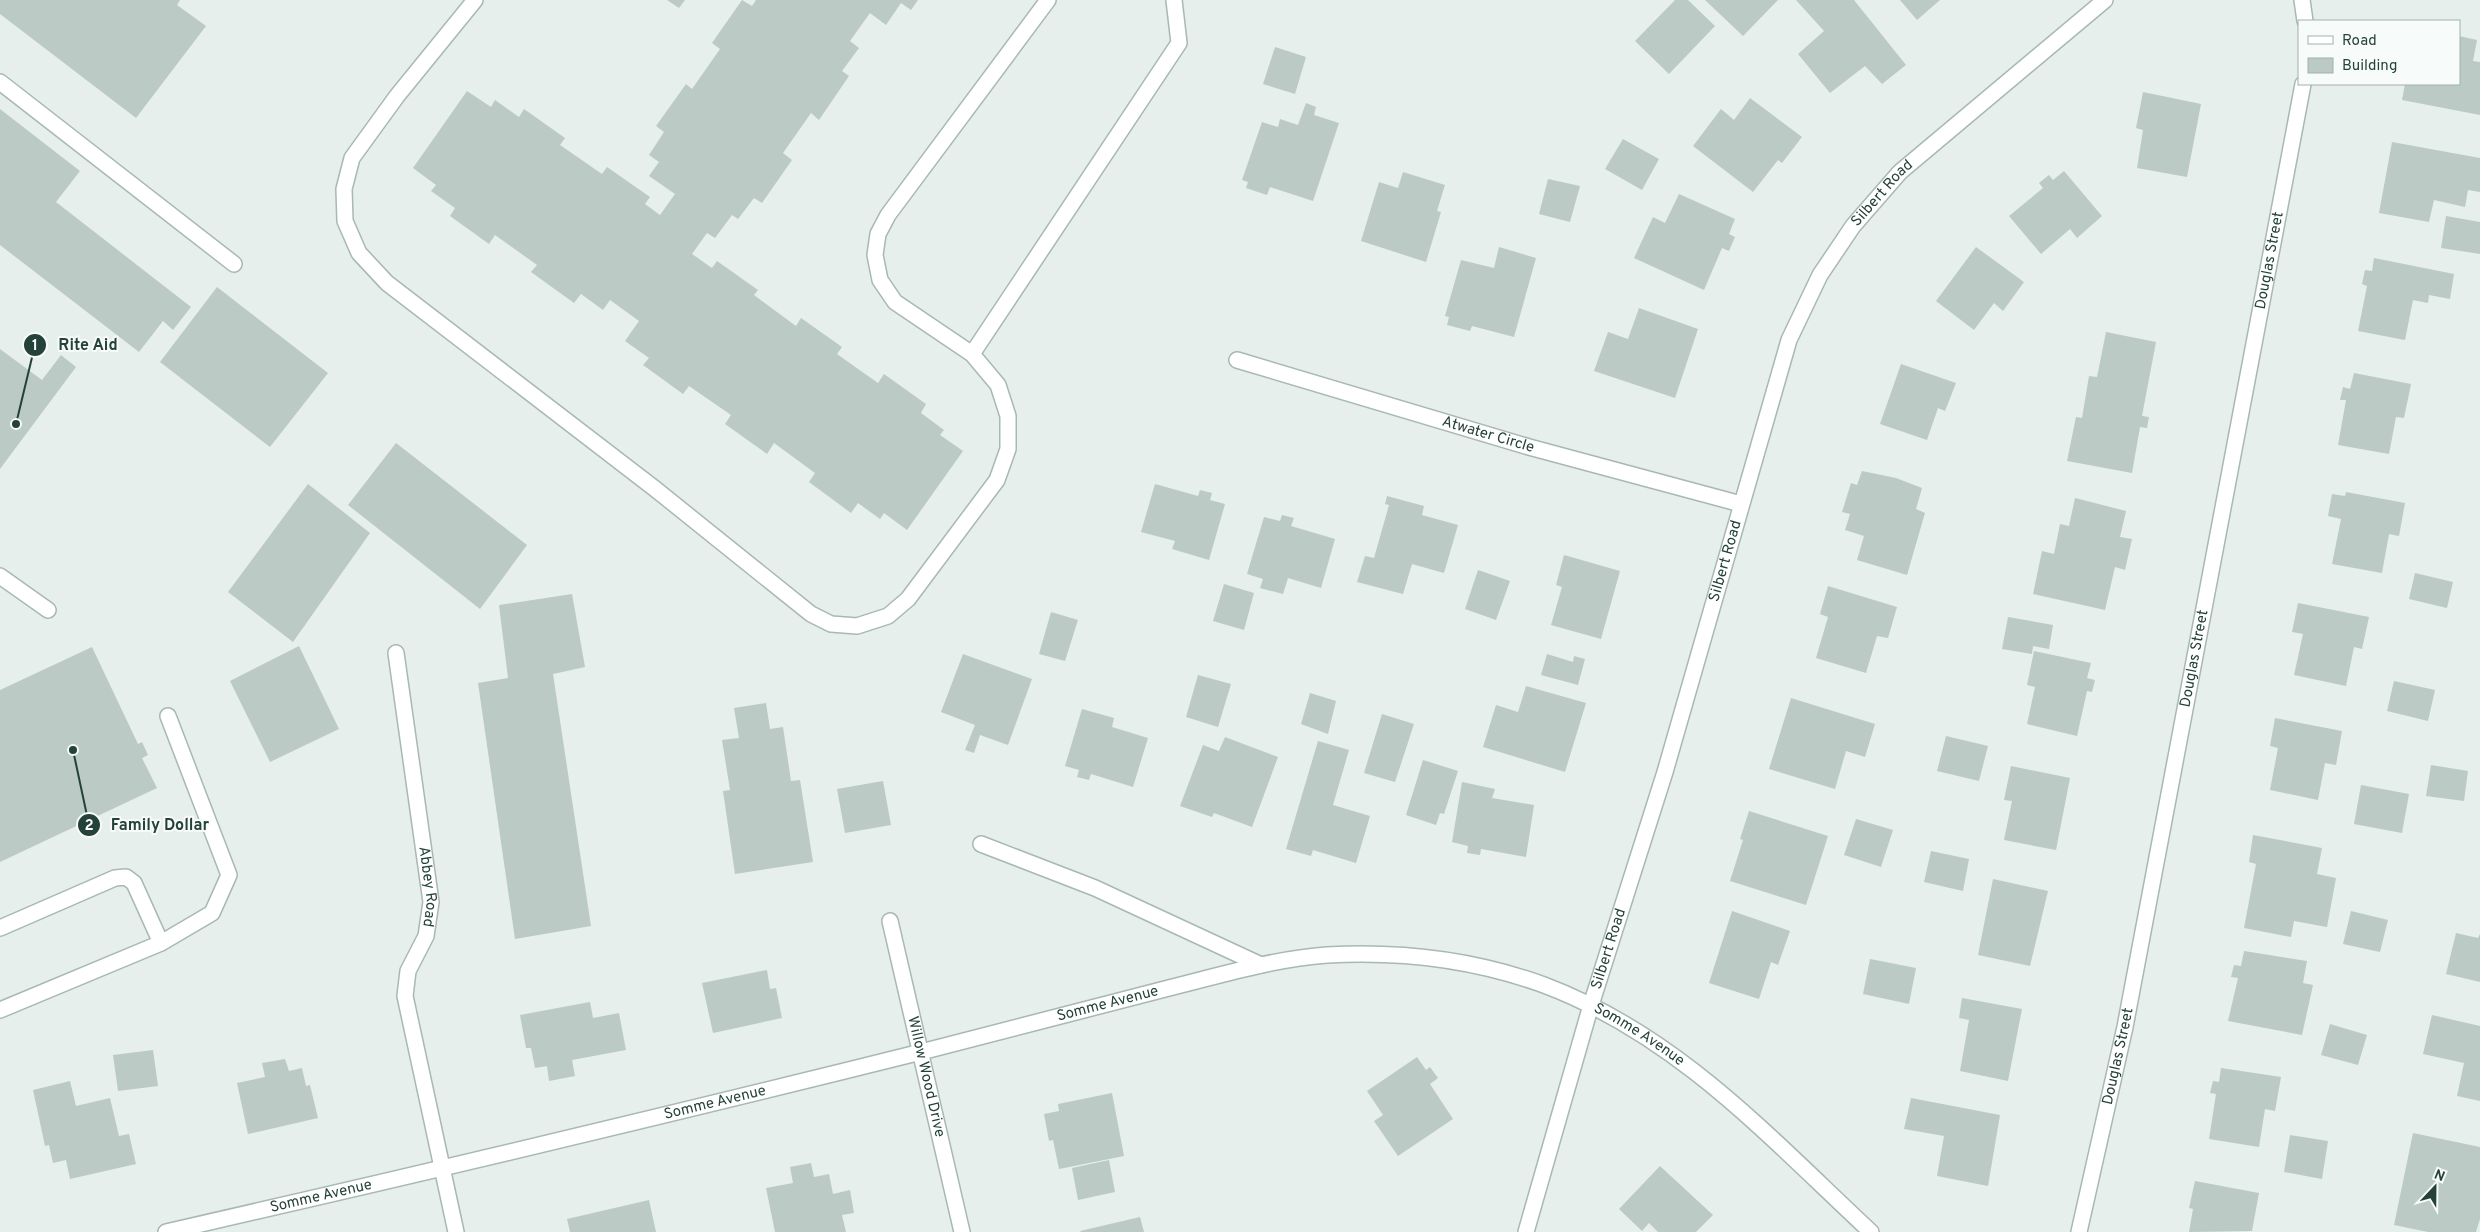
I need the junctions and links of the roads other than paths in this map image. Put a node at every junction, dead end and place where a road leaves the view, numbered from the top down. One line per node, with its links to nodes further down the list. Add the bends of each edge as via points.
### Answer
1 (475, 0): 10 (street, via 397,96 352,158 344,189 345,221 359,253 387,284 654,488 811,614 831,624 857,626 888,616 908,598 997,480 1008,449 1008,416 998,385)
2 (1048, 0): 10 (street, via 888,215 878,234 875,254 880,280 895,302)
3 (1174, 0): 10 (street, via 1179,43)
4 (2105, 0): 12 (street, Silbert Road, via 1900,172 1853,226 1820,275 1789,340)
5 (2302, 0): 6 (street)
6 (2305, 20)
7 (0, 82): 9 (street)
8 (2303, 85): 31 (street, Douglas Street, via 2125,1027)
9 (234, 264)
10 (972, 354)
11 (1237, 360): 12 (street, Atwater Circle, via 1529,447)
12 (1741, 504): 22 (street, Silbert Road, via 1665,772)
13 (0, 576): 14 (street)
14 (48, 610)
15 (396, 652): 25 (street, Abbey Road, via 431,902 426,936 408,971 406,996)
16 (168, 716): 20 (street, via 229,875 212,913)
17 (981, 844): 21 (street, via 1095,888)
18 (890, 921): 24 (street, Willow Wood Drive)
19 (0, 928): 20 (street, via 116,878 126,877 134,883)
20 (161, 943): 23 (street)
21 (1261, 965): 22 (street, Somme Avenue, via 1325,956 1398,954 1470,965 1541,984); 24 (street, Somme Avenue)
22 (1591, 1006): 29 (street, Silbert Road); 30 (street, Somme Avenue, via 1646,1035 1716,1087)
23 (0, 1010)
24 (920, 1052): 25 (street, Somme Avenue); 28 (street, Willow Wood Drive)
25 (442, 1169): 26 (street, Somme Avenue); 27 (street, Abbey Road)
26 (166, 1232)
27 (456, 1232)
28 (962, 1232)
29 (1526, 1232)
30 (1871, 1232)
31 (2079, 1232)

